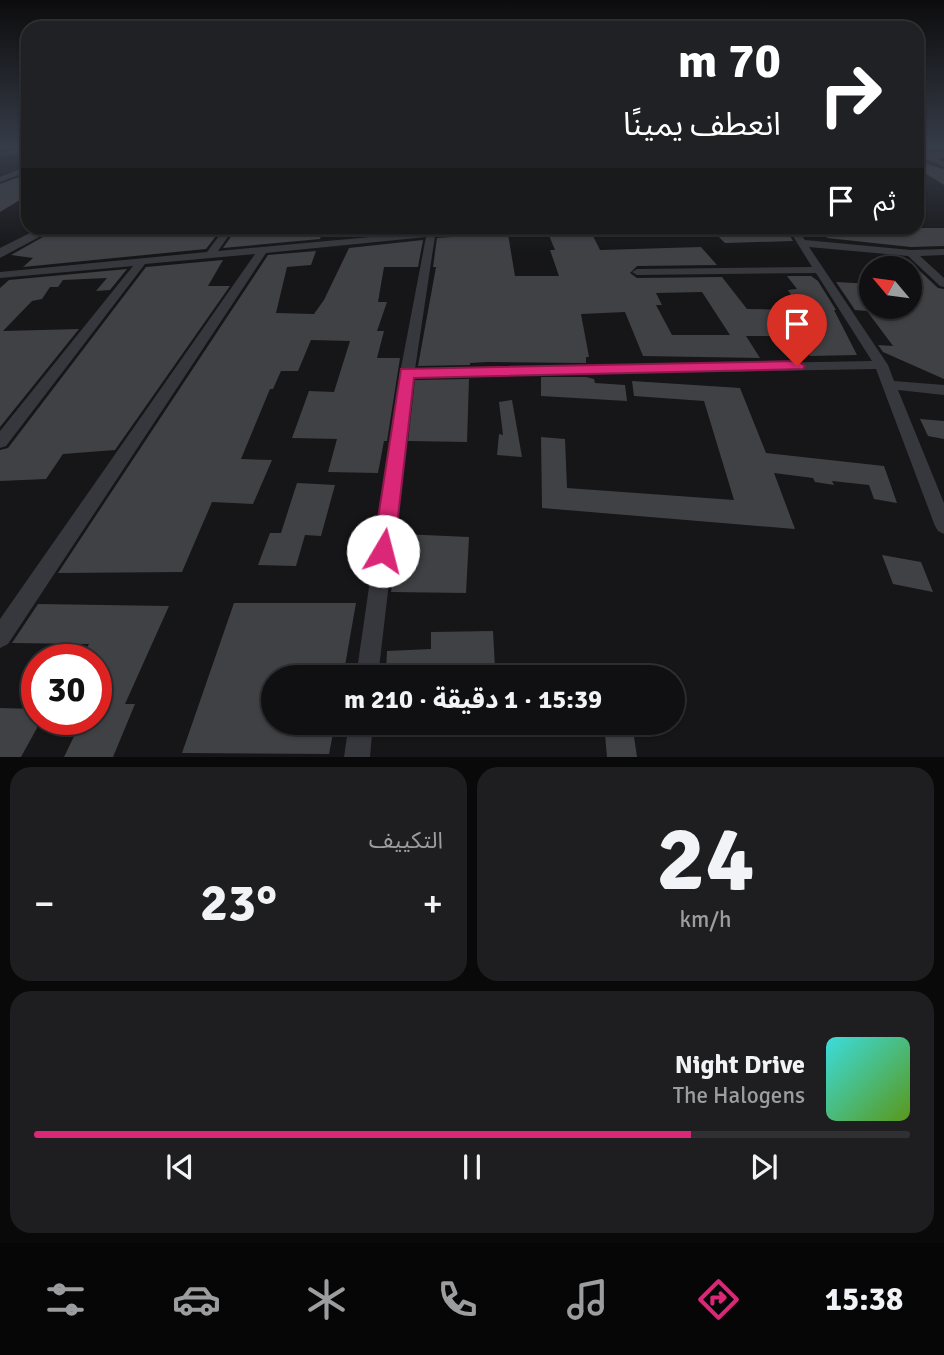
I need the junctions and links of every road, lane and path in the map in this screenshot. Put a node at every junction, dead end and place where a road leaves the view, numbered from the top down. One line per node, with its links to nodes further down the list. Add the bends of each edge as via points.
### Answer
1 (36, 235): 10 (street)
2 (224, 235): 11 (street)
3 (382, 235): 7 (street)
4 (431, 235): 18 (street)
5 (797, 235): 6 (street)
6 (803, 243): 9 (street); 13 (street)
7 (261, 251): 11 (street); 23 (street)
8 (944, 252): 9 (street)
9 (911, 253): 16 (street)
10 (0, 254)
11 (210, 256): 12 (street)
12 (141, 262): 15 (street); 21 (street)
13 (820, 270): 14 (street); 17 (street)
14 (637, 272)
15 (0, 275)
16 (944, 284)
17 (881, 365): 18 (street); 19 (street)
18 (407, 373): 24 (street)
19 (890, 386): 20 (street); 22 (street)
20 (944, 390)
21 (0, 442)
22 (944, 526)
23 (0, 637)
24 (369, 665)
25 (359, 735): 26 (street)
26 (356, 757)

